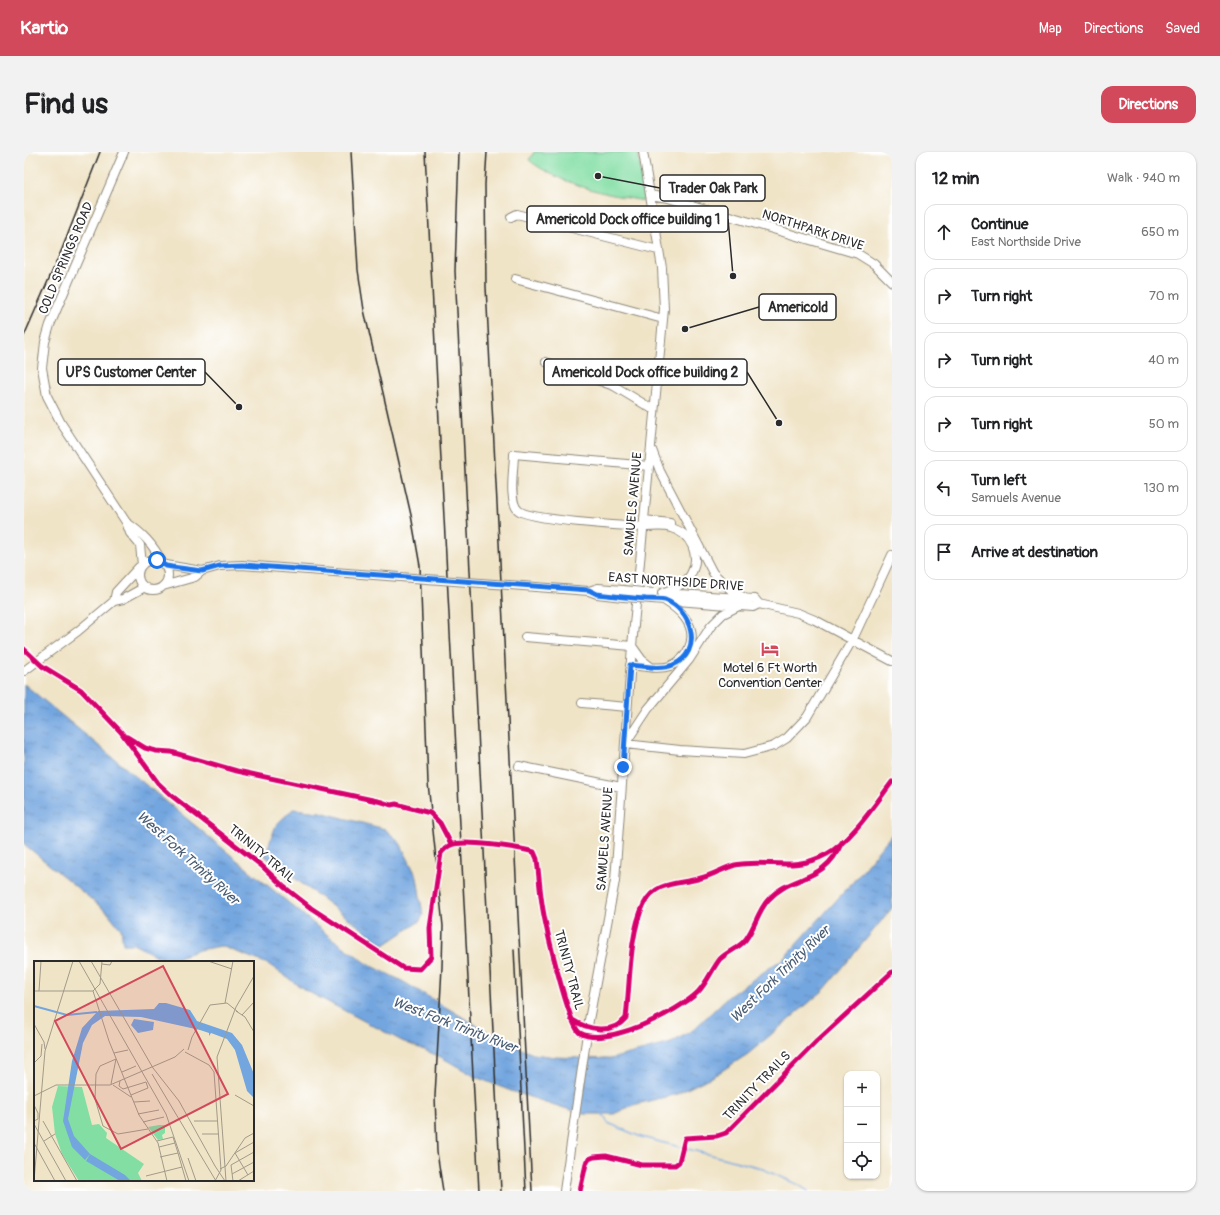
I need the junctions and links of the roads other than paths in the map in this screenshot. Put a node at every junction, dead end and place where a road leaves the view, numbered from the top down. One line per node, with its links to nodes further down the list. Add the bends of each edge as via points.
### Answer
1 (124, 152): 13 (street, COLD SPRINGS ROAD, via 50,325 42,368 47,396 61,423)
2 (643, 152): 3 (street, SAMUELS AVENUE)
3 (650, 195): 5 (street, SAMUELS AVENUE); 7 (street, NORTHPARK DRIVE, via 668,198 858,254 874,264)
4 (511, 217): 5 (street, via 516,214)
5 (658, 250): 8 (street, SAMUELS AVENUE, via 664,287)
6 (515, 279): 8 (street)
7 (892, 282)
8 (663, 319): 10 (street, SAMUELS AVENUE)
9 (546, 362): 10 (street, via 614,386)
10 (654, 410): 11 (street, SAMUELS AVENUE)
11 (651, 447): 12 (street, SAMUELS AVENUE); 16 (street)
12 (649, 466): 14 (street, SAMUELS AVENUE); 14 (street, via 514,454 512,502 518,511 537,517)
13 (126, 522): 19 (street, COLD SPRINGS ROAD, via 141,532); 20 (street, COLD SPRINGS ROAD, via 130,533 140,545)
14 (644, 523): 15 (street); 16 (street, via 668,522); 17 (street, SAMUELS AVENUE)
15 (661, 527): 17 (street, via 653,530); 24 (street, via 684,534 691,544 695,559 692,574)
16 (691, 531): 26 (street, via 713,573)
17 (642, 544): 29 (street, SAMUELS AVENUE)
18 (892, 555): 28 (street)
19 (164, 564): 20 (street, via 152,559); 21 (street, EAST NORTHSIDE DRIVE); 22 (street, via 169,575)
20 (141, 566): 23 (street, via 138,577); 25 (street, via 116,592)
21 (202, 571): 22 (street, EAST NORTHSIDE DRIVE, via 195,577); 24 (street, EAST NORTHSIDE DRIVE, bridge, via 220,566 242,565 589,590 598,588 623,594)
22 (163, 586): 23 (street, via 152,590)
23 (145, 587): 25 (street)
24 (663, 597): 26 (street, EAST NORTHSIDE DRIVE); 31 (street, via 677,608 688,622 691,641 685,655 676,663 666,667)
25 (114, 601): 34 (street)
26 (743, 602): 28 (street, EAST NORTHSIDE DRIVE, via 753,607 759,604 798,612); 33 (street, via 716,620)
27 (525, 637): 29 (street)
28 (853, 639): 30 (street, EAST NORTHSIDE DRIVE); 37 (street, via 807,717 796,730 774,746 742,754)
29 (632, 646): 31 (street); 32 (street, SAMUELS AVENUE)
30 (892, 661)
31 (651, 667): 32 (street)
32 (630, 668): 33 (street, via 662,673); 36 (street, SAMUELS AVENUE)
33 (680, 669): 37 (street)
34 (24, 670)
35 (582, 703): 36 (street)
36 (627, 707): 37 (street, SAMUELS AVENUE)
37 (624, 744): 39 (street, SAMUELS AVENUE)
38 (519, 766): 39 (street)
39 (622, 787): 40 (street, SAMUELS AVENUE, via 612,905 589,1020)
40 (564, 1191)

